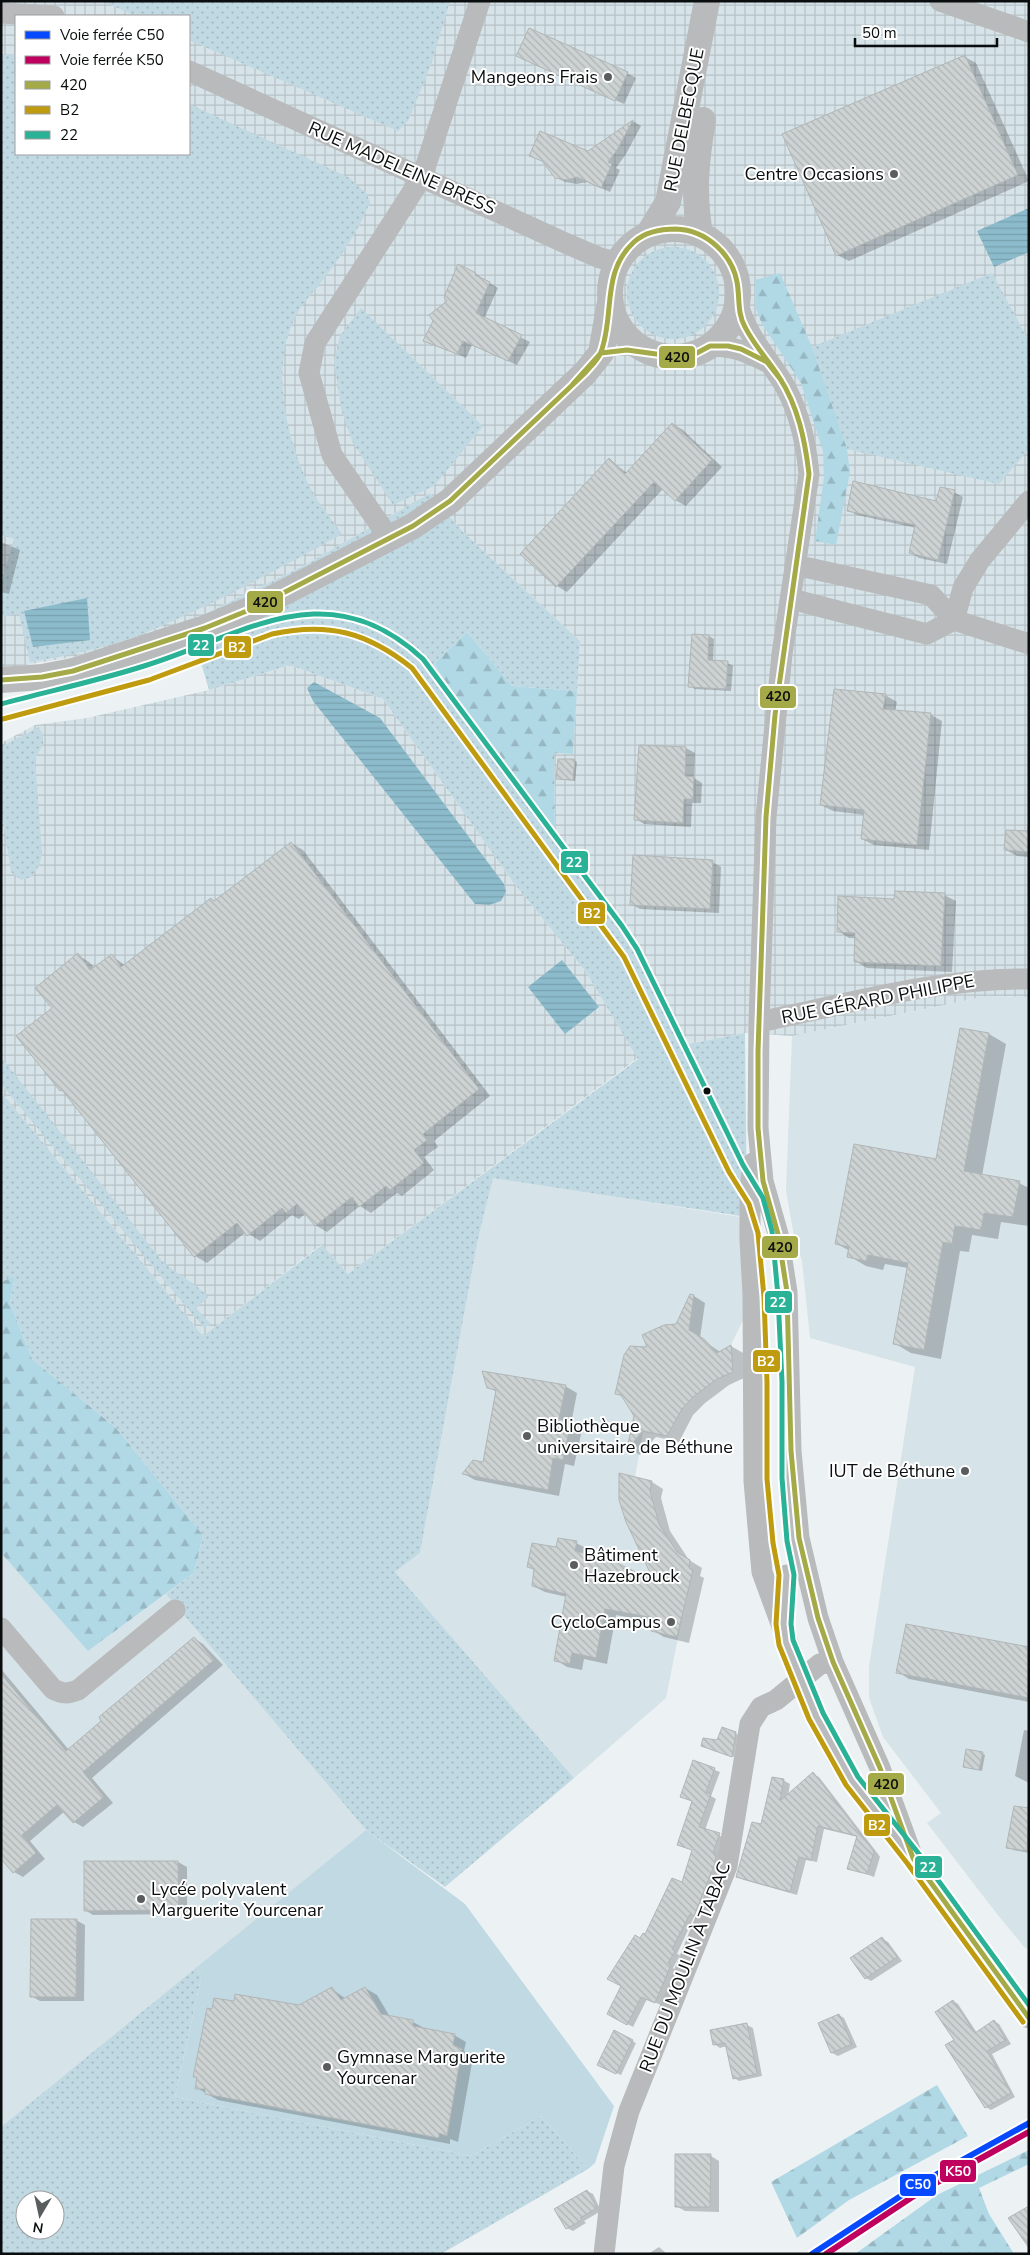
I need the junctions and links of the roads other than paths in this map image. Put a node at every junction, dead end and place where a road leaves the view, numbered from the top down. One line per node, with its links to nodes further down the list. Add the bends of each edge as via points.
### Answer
1 (480, 1): 9 (street)
2 (707, 1): 10 (street, RUE DELBECQUE, via 668,202)
3 (724, 1): 11 (street, RUE DELBECQUE, via 697,154 694,193)
4 (940, 1): 7 (street)
5 (1, 13): 6 (street)
6 (36, 15)
7 (1029, 32)
8 (190, 71): 9 (street, RUE MADELEINE BRESS)
9 (422, 177): 12 (street, RUE MADELEINE BRESS, via 570,245); 20 (street, via 314,343 310,373 332,455)
10 (649, 234): 11 (street, via 674,228); 12 (street, via 636,240)
11 (700, 234): 14 (street, via 712,241 731,263)
12 (617, 262): 13 (street, via 610,282)
13 (610, 302): 16 (street, via 618,326); 17 (street)
14 (738, 304): 15 (street, via 723,335); 18 (street, via 743,324)
15 (710, 346): 16 (street, via 695,354 678,357); 18 (street, via 741,349)
16 (645, 351): 17 (street)
17 (600, 353): 20 (street, via 585,373 450,501)
18 (767, 362): 21 (street, via 788,392 808,460 808,491)
19 (1029, 501): 23 (street, via 980,560 964,588)
20 (389, 538): 25 (street, via 254,608 205,628 102,662)
21 (795, 565): 22 (street); 23 (street, via 931,595)
22 (791, 599): 23 (street, via 927,634); 29 (street, via 775,714 766,817)
23 (954, 620): 24 (street)
24 (1029, 644)
25 (42, 677): 26 (street); 27 (street)
26 (1, 680)
27 (1, 690)
28 (1029, 979): 29 (street, RUE GÉRARD PHILIPPE, via 944,984)
29 (758, 1022): 30 (street)
30 (758, 1128): 33 (street, via 750,1203 754,1481 761,1567); 35 (street, via 763,1181 778,1234 787,1292 791,1451 799,1538 818,1618)
31 (786, 1575): 33 (street)
32 (175, 1610): 34 (street, via 78,1690 70,1693 61,1693 53,1688)
33 (783, 1624): 36 (street, via 786,1642)
34 (1, 1628)
35 (833, 1662): 36 (street, RUE DU MOULIN À TABAC, via 820,1664); 37 (street, via 880,1768)
36 (802, 1681): 37 (street, via 816,1716 852,1781); 39 (street, RUE DU MOULIN À TABAC, via 761,1707 750,1724 727,1866 629,2111 614,2166)
37 (912, 1858): 38 (street)
38 (1029, 2018)
39 (604, 2254)

